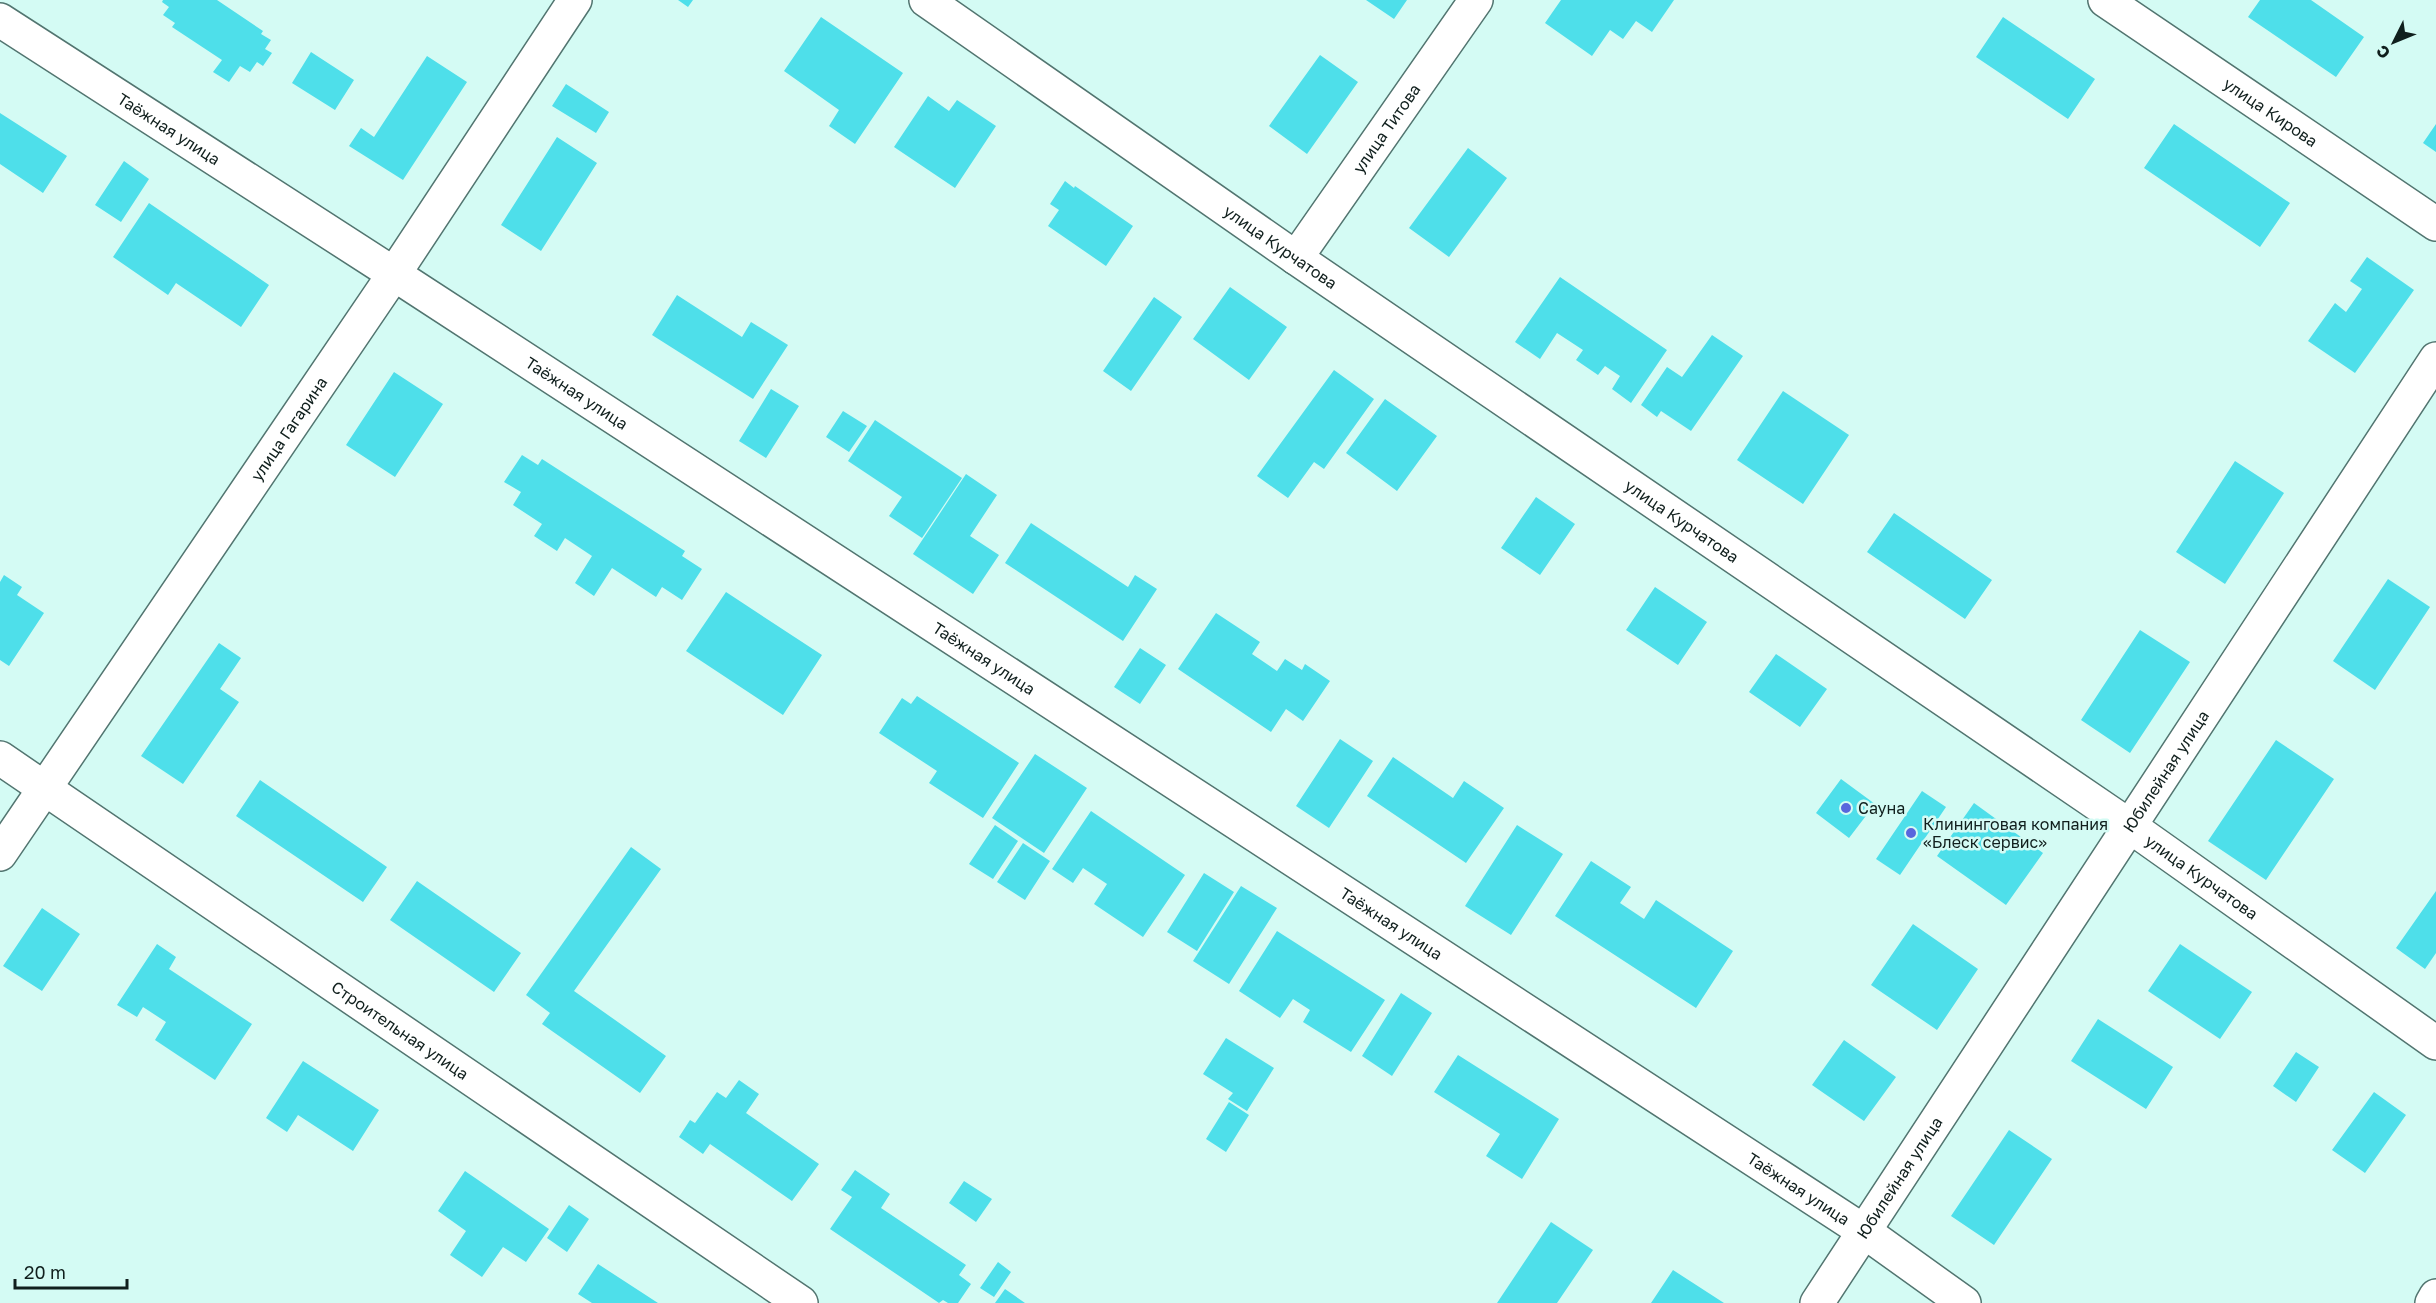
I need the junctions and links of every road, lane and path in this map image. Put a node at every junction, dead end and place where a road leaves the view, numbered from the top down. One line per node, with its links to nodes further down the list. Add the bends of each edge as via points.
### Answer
1 (576, 0): 8 (street, улица Гагарина)
2 (926, 0): 7 (street, улица Курчатова)
3 (1476, 0): 7 (street, улица Титова)
4 (2105, 0): 6 (street, улица Кирова)
5 (0, 20): 8 (street, Таёжная улица)
6 (2436, 224)
7 (1296, 258): 12 (street, улица Курчатова)
8 (394, 274): 11 (street, улица Гагарина); 15 (street, Таёжная улица)
9 (2436, 358): 12 (street, Юбилейная улица)
10 (0, 758): 11 (street, Строительная улица)
11 (45, 789): 13 (street, улица Гагарина); 17 (street, Строительная улица)
12 (2131, 827): 14 (street, улица Курчатова); 15 (street, Юбилейная улица)
13 (0, 854)
14 (2436, 1043)
15 (1865, 1232): 18 (street, Юбилейная улица); 19 (street, Таёжная улица)
16 (2436, 1296): 20 (street)
17 (801, 1303)
18 (1817, 1303)
19 (1964, 1303)
20 (2432, 1303)

